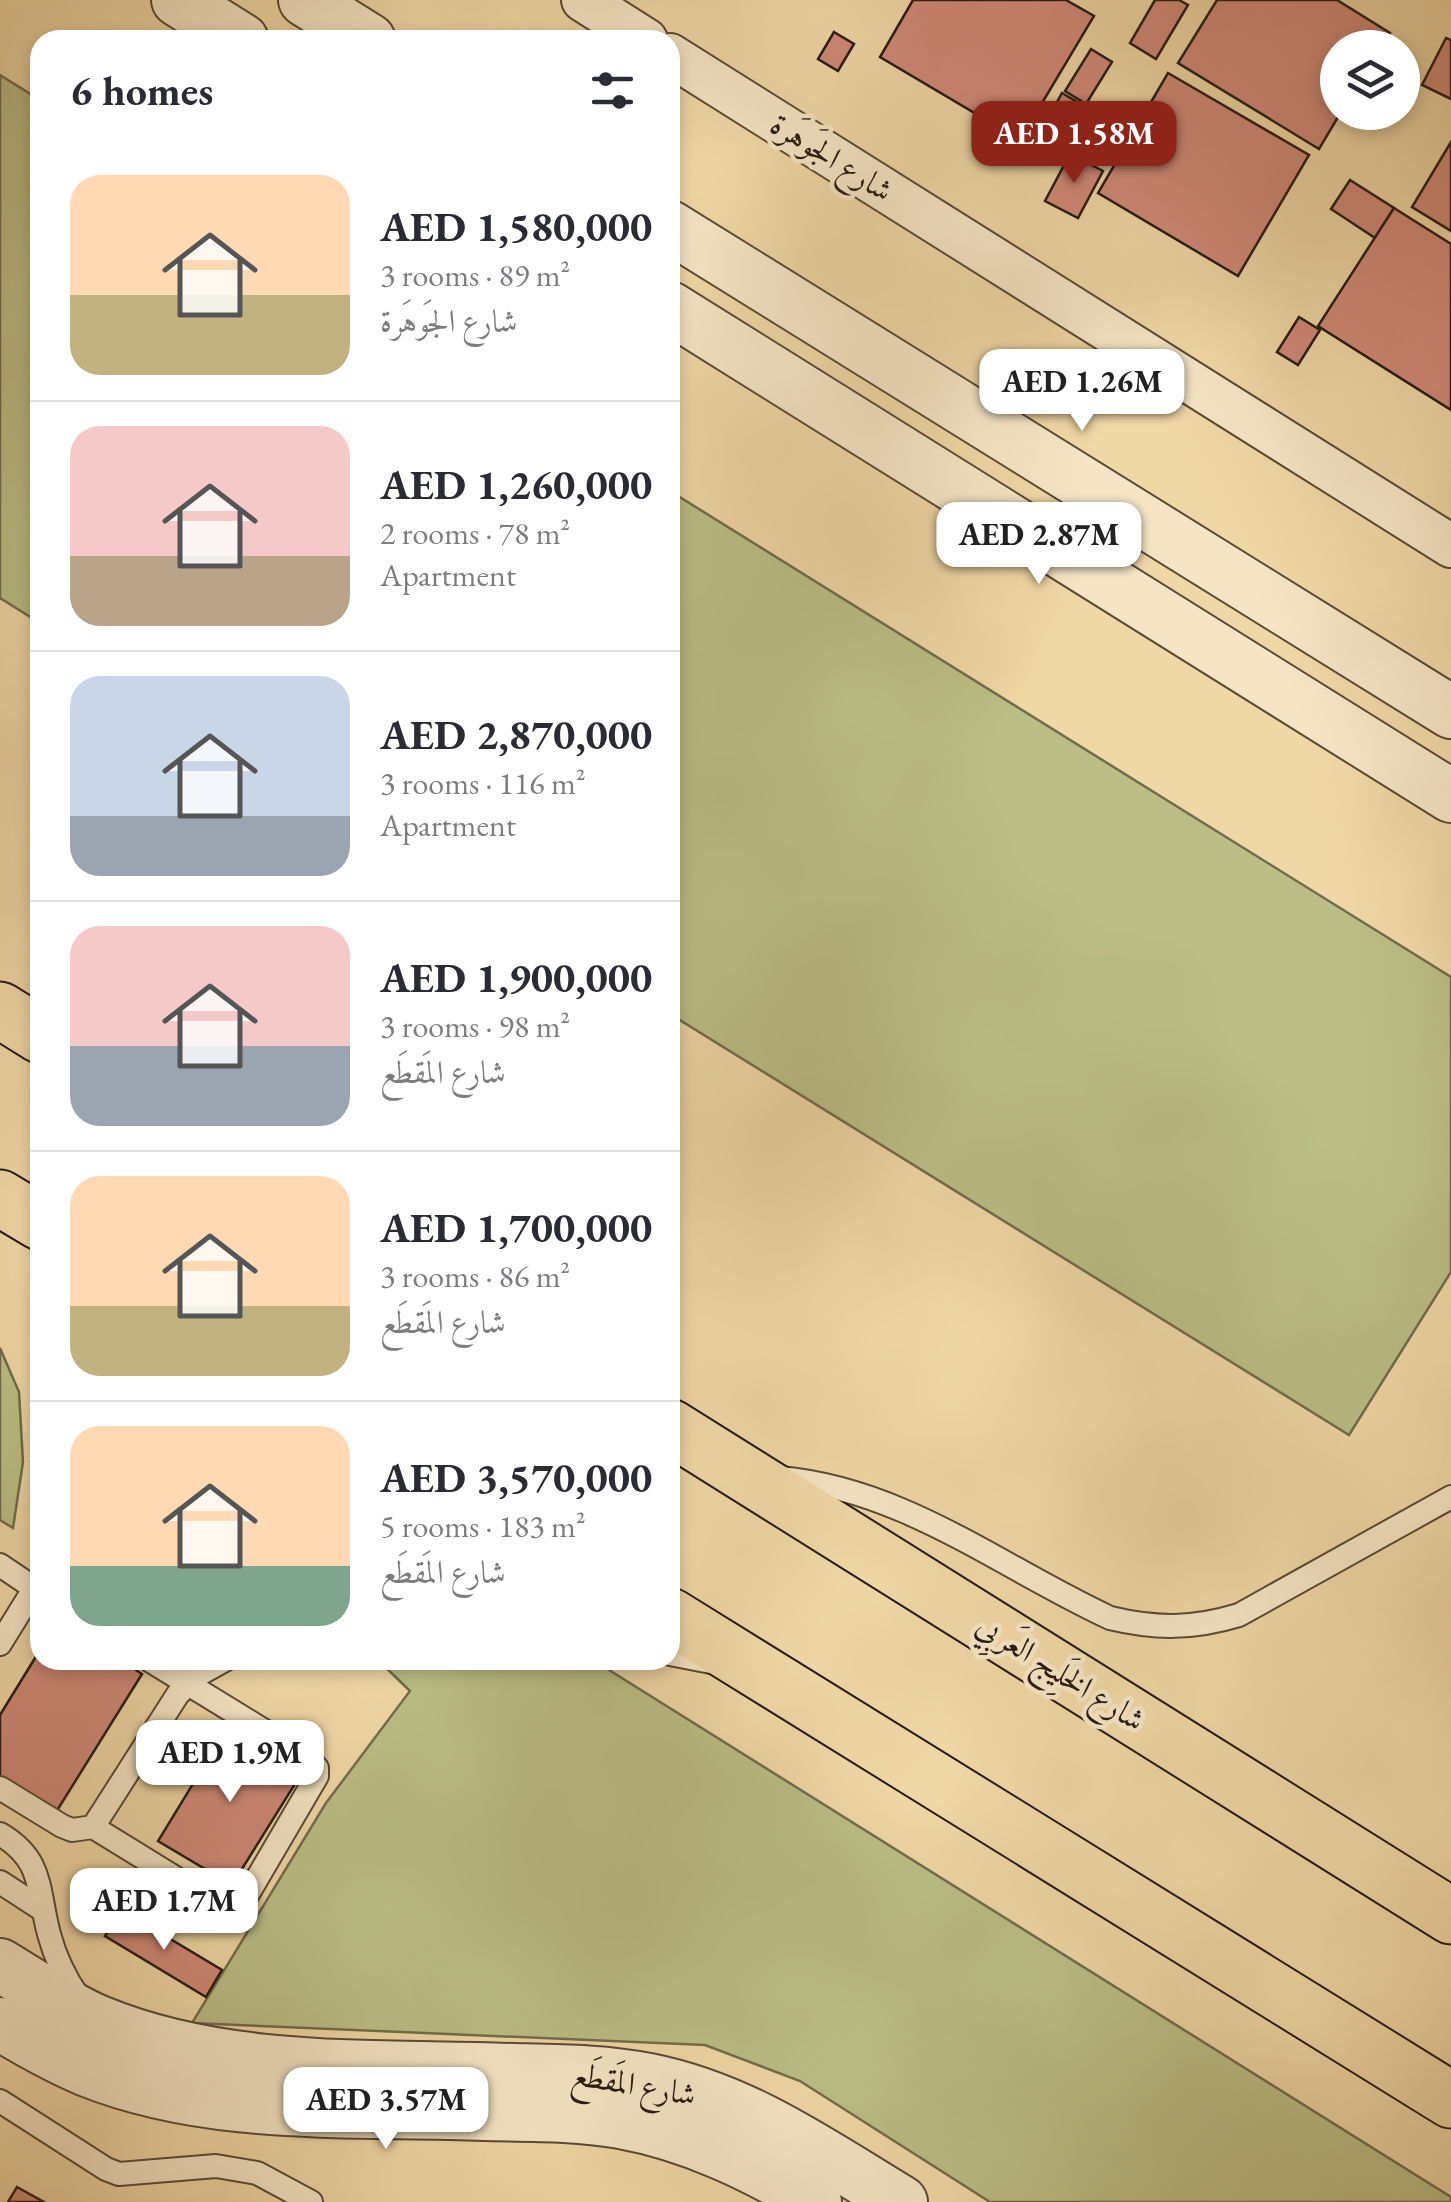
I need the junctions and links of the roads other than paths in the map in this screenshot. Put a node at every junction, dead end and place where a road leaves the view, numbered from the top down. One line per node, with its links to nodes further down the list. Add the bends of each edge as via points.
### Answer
1 (178, 0): 4 (street)
2 (304, 0): 5 (street)
3 (583, 0): 6 (street)
4 (226, 30)
5 (353, 30)
6 (630, 30)
7 (680, 61): 10 (street, شارع الجَوهَرة)
8 (680, 233): 11 (street)
9 (680, 314): 12 (street)
10 (1451, 546)
11 (1451, 712)
12 (1451, 796)
13 (0, 1010): 14 (highway)
14 (30, 1029)
15 (0, 1198): 16 (highway)
16 (30, 1216)
17 (680, 1434): 18 (highway, شارع الخَلِيج العَربِي)
18 (747, 1475): 19 (lane, via 822,1484 896,1505 1110,1618 1175,1628 1239,1615); 35 (highway, شارع الخَلِيج العَربِي)
19 (1451, 1496)
20 (0, 1565): 21 (lane)
21 (30, 1585)
22 (30, 1600): 24 (lane)
23 (680, 1622): 26 (highway)
24 (0, 1644)
25 (680, 1656): 26 (lane)
26 (752, 1668): 39 (highway)
27 (165, 1670): 29 (lane)
28 (209, 1670): 29 (lane)
29 (187, 1684): 31 (lane); 31 (lane, via 317,1768 248,1894 232,1905 218,1904)
30 (0, 1788): 31 (lane, via 62,1826)
31 (92, 1828)
32 (0, 1834): 34 (lane, via 35,1867)
33 (0, 1882): 34 (lane)
34 (43, 1910): 37 (lane, via 58,1961)
35 (1451, 1916)
36 (0, 1965): 37 (street, شارع المَقطَع)
37 (95, 2021): 43 (street, شارع المَقطَع, via 173,2046 252,2060 648,2080 768,2121)
38 (0, 2024): 42 (street, شارع المَقطَع, via 90,2071 210,2100 582,2117 657,2130 728,2154)
39 (1451, 2100)
40 (0, 2102): 41 (lane, via 120,2174 216,2166 257,2173)
41 (311, 2202)
42 (815, 2202)
43 (901, 2202)

